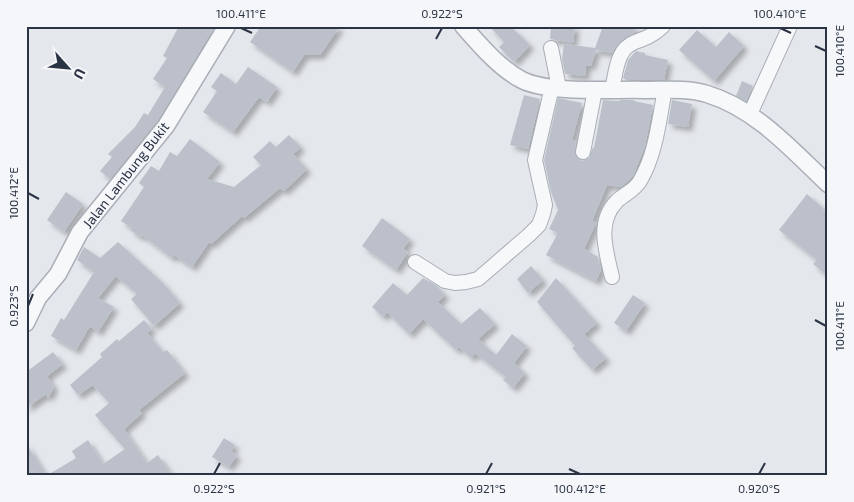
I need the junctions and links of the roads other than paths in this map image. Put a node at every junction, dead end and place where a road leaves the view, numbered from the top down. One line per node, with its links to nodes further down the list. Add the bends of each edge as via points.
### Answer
1 (227, 26): 15 (street, Jalan Lambung Bukit, via 166,126 80,232 58,274 38,298)
2 (463, 26): 6 (street, via 485,51 513,74 533,85)
3 (663, 26): 8 (street, via 624,48 619,56)
4 (790, 26): 10 (street)
5 (550, 48): 6 (street)
6 (555, 88): 7 (street); 13 (street, via 535,160 545,205 539,224 478,279 460,283 445,281)
7 (595, 90): 8 (street); 11 (street)
8 (612, 90): 9 (street)
9 (665, 90): 10 (street, via 704,93); 14 (street, via 646,170 639,183 618,200 605,219 604,232)
10 (750, 114): 12 (street, via 791,147)
11 (583, 152)
12 (828, 184)
13 (415, 262)
14 (612, 277)
15 (26, 323)

